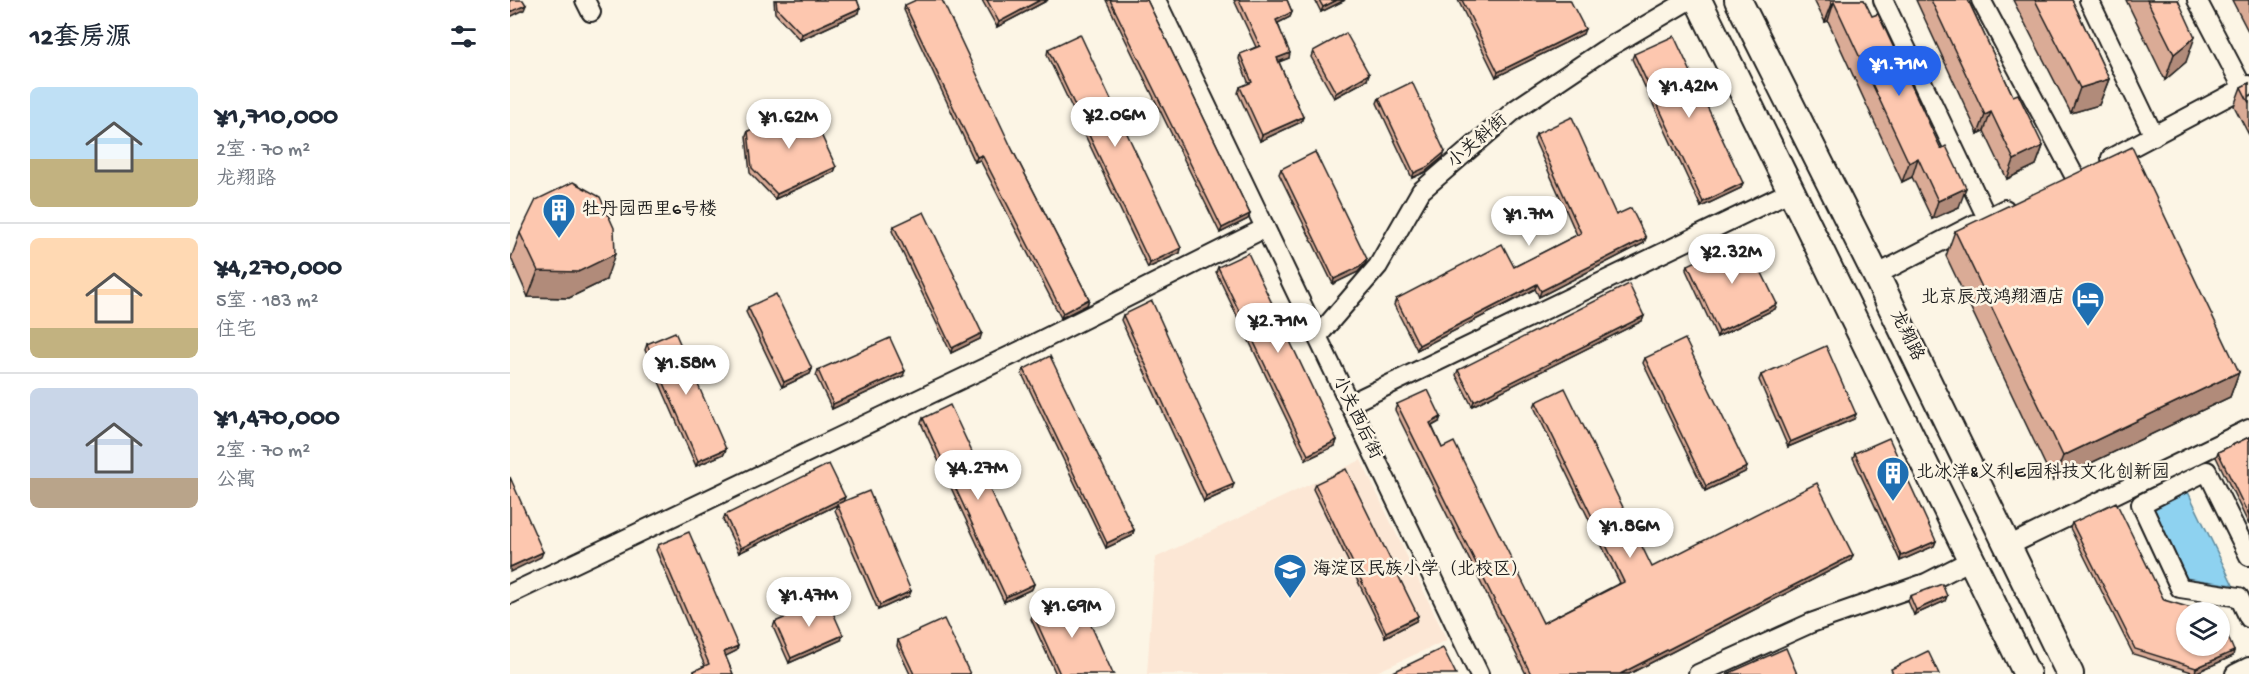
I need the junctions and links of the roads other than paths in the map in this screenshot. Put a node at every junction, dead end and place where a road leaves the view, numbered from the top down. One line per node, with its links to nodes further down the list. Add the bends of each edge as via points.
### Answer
1 (1156, 0): 16 (street, 小关西后街)
2 (1689, 0): 18 (street, 小关斜街, via 1604,50 1516,109 1420,191 1378,266)
3 (1698, 0): 13 (street)
4 (1738, 0): 17 (street, 龙翔路)
5 (1981, 0): 11 (street)
6 (2089, 0): 10 (street)
7 (2197, 0): 9 (street)
8 (1883, 1): 15 (street)
9 (2246, 87): 10 (street)
10 (2154, 136): 11 (street)
11 (2075, 177): 12 (street)
12 (2055, 186)
13 (1791, 191): 19 (street); 25 (street)
14 (2016, 204): 15 (street)
15 (1987, 218): 17 (street)
16 (1265, 228): 18 (street, 小关西后街); 26 (street, via 1016,353)
17 (1876, 275): 23 (street, 龙翔路)
18 (1317, 337): 19 (street, 小关西后街)
19 (1349, 404): 29 (street, 小关西后街)
20 (2249, 429): 21 (street)
21 (2116, 493): 22 (street, via 2121,503); 23 (street)
22 (2132, 502)
23 (2008, 546): 32 (street, 龙翔路)
24 (2249, 556): 27 (street, via 2207,471 2141,504 2180,588 2240,597)
25 (1971, 560): 30 (street, via 1926,583 1811,623); 31 (street)
26 (510, 594)
27 (2249, 618)
28 (2249, 667): 33 (street)
29 (1479, 674)
30 (1698, 674)
31 (2027, 674)
32 (2070, 674)
33 (2235, 674)

